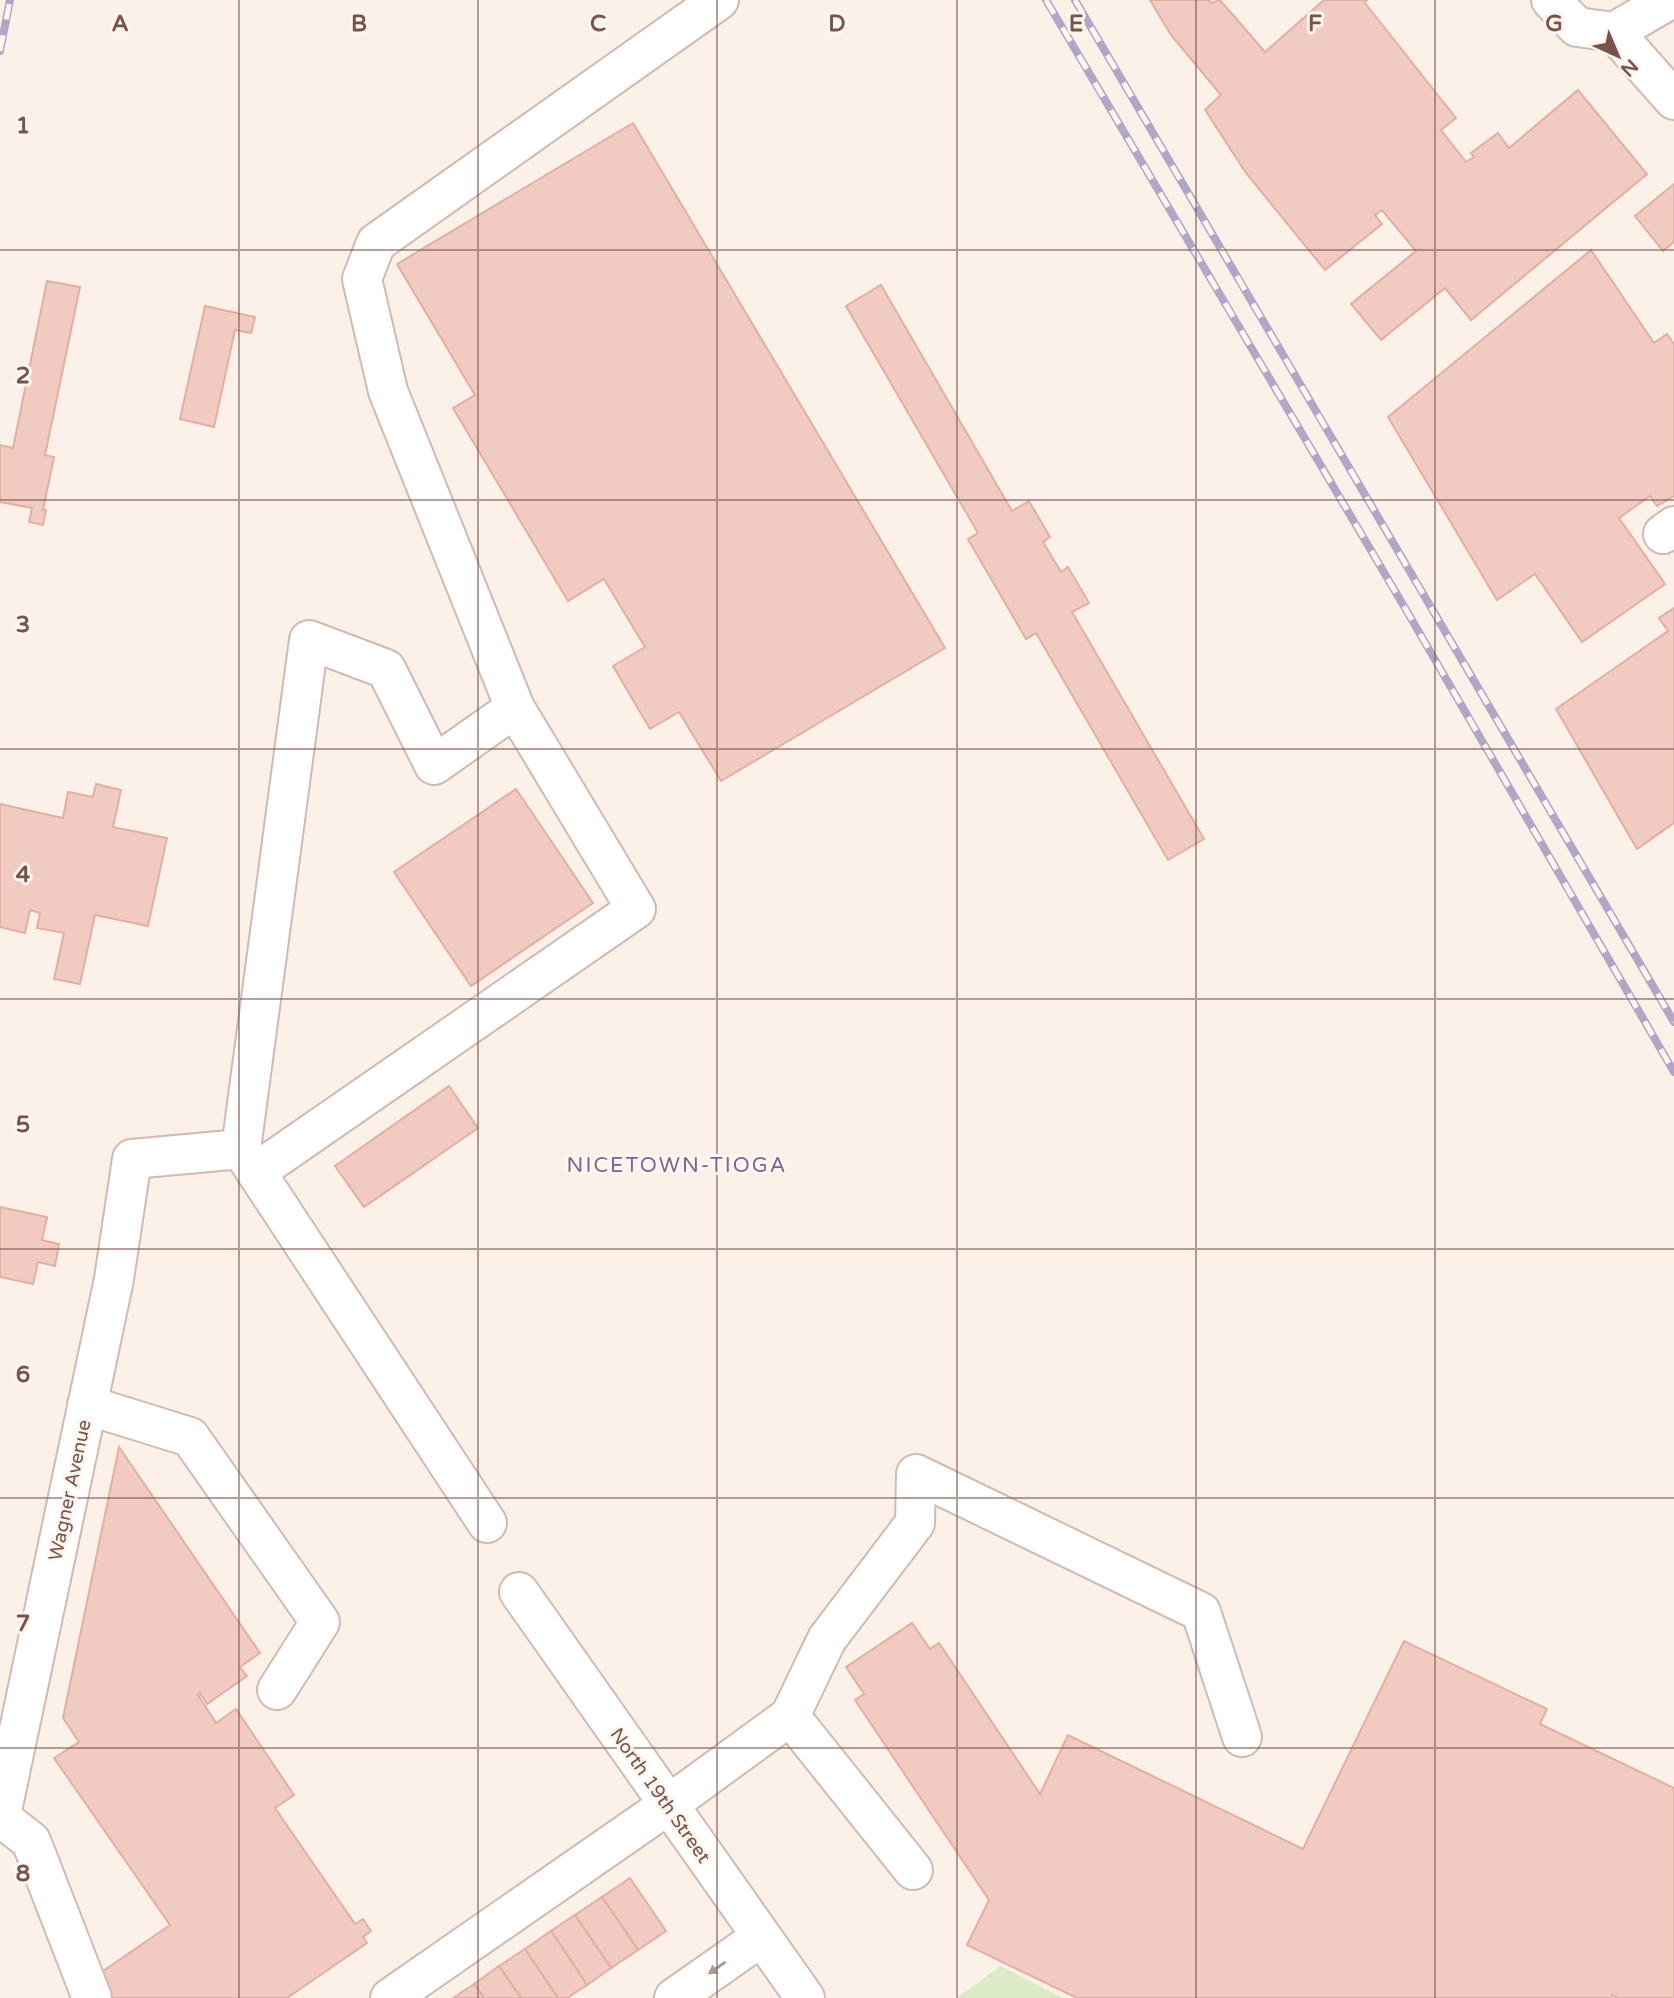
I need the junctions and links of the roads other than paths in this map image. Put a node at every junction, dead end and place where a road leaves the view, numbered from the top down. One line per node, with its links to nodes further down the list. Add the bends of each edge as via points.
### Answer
1 (719, 0): 6 (street, via 376,243 362,279 388,391)
2 (1551, 0): 4 (street, via 1577,27)
3 (1670, 0): 4 (street)
4 (1614, 32): 5 (street)
5 (1674, 100)
6 (515, 708): 7 (street, via 636,909); 7 (street, via 434,765 386,670 309,640)
7 (248, 1160): 8 (street, Wagner Avenue, via 132,1159 114,1279); 9 (street)
8 (87, 1405): 11 (street, via 190,1437 320,1622); 15 (street, Wagner Avenue)
9 (487, 1523)
10 (519, 1592): 14 (street, North 19th Street)
11 (277, 1690)
12 (790, 1716): 13 (street, via 827,1639 915,1523 916,1474 1201,1612); 14 (street); 16 (street)
13 (1242, 1738)
14 (668, 1805): 17 (street, North 19th Street); 19 (street)
15 (0, 1819): 18 (street, via 31,1841)
16 (913, 1870)
17 (761, 1937): 20 (street, one-way to 20); 21 (street, North 19th Street)
18 (92, 1998)
19 (390, 1998)
20 (674, 1998)
21 (805, 1998)

